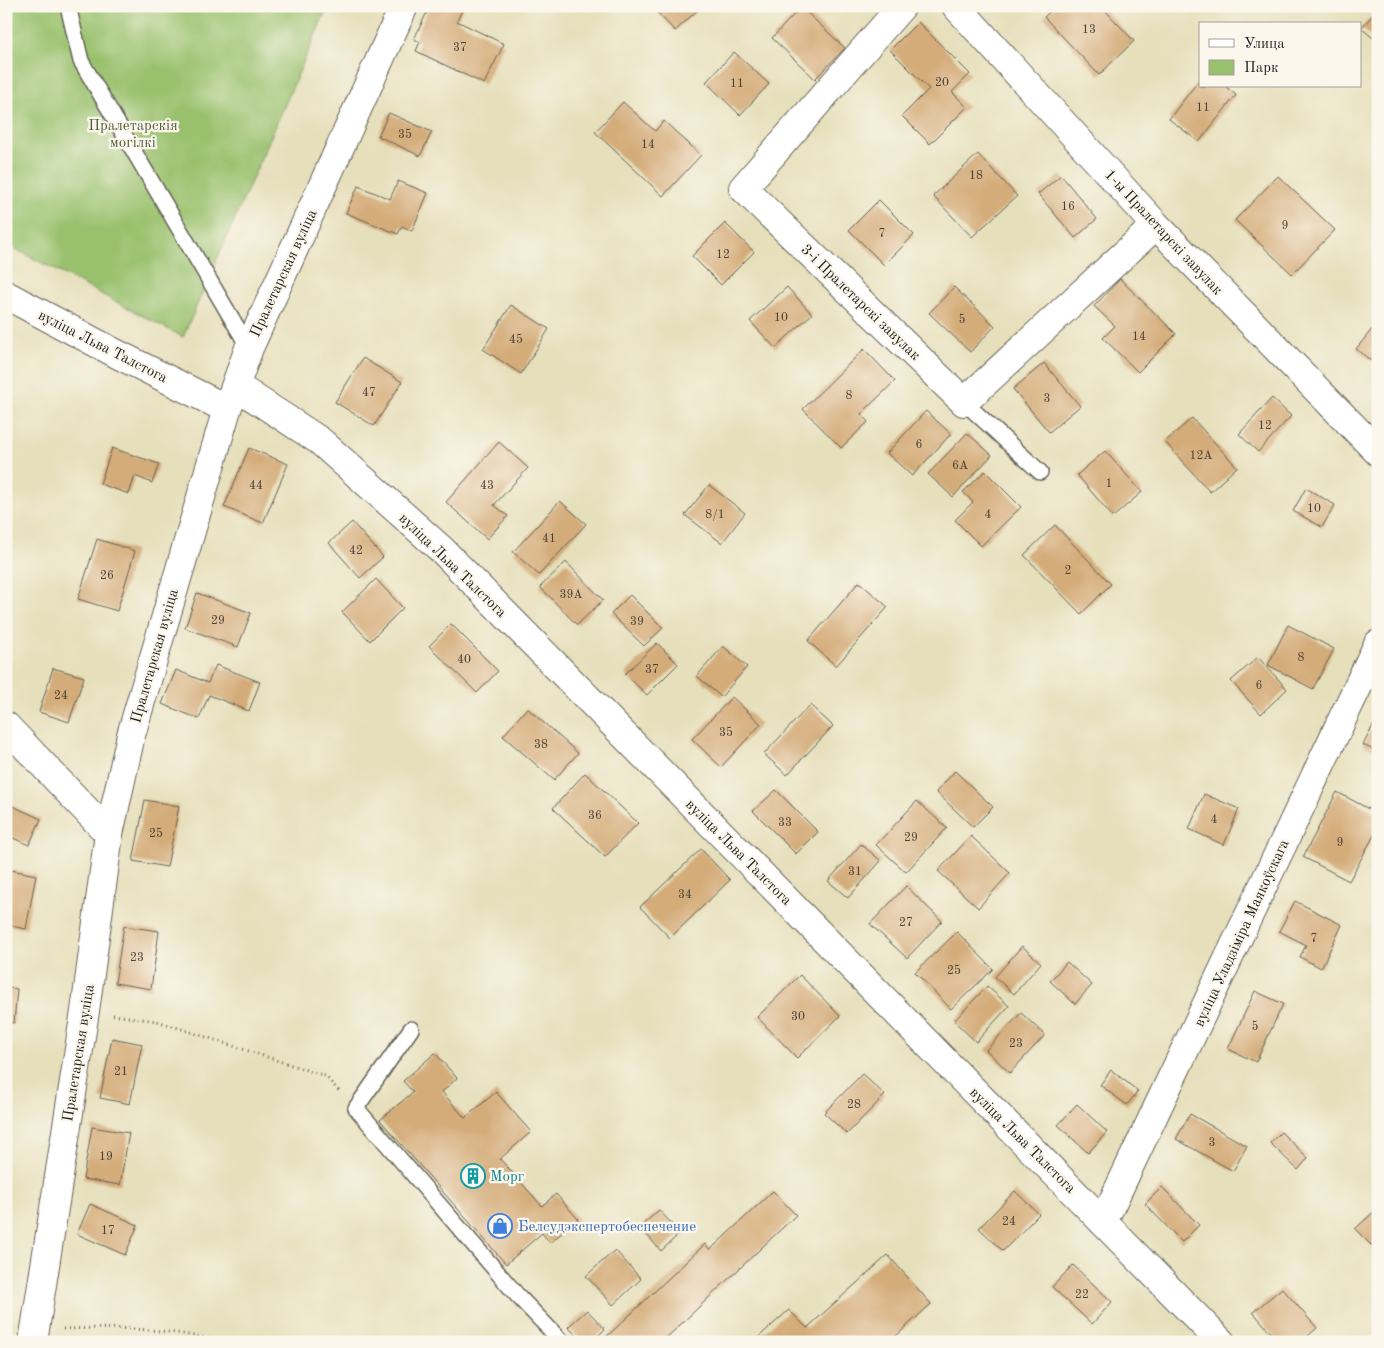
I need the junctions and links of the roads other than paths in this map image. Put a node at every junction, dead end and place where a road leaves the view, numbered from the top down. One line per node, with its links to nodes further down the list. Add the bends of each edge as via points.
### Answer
1 (68, 6): 7 (lane, via 81,61)
2 (404, 6): 7 (street, Пралетарская вуліца)
3 (902, 6): 9 (street, 3-і Пралетарскі завулак, via 743,188)
4 (956, 6): 5 (street, 1-ы Пралетарскі завулак)
5 (1156, 225): 9 (street); 10 (street, 1-ы Пралетарскі завулак)
6 (6, 295): 8 (street, вуліца Льва Талстога, via 117,354)
7 (249, 348): 8 (street, Пралетарская вуліца)
8 (232, 397): 14 (street, Пралетарская вуліца, via 131,735); 16 (street, вуліца Льва Талстога, via 320,441 442,550)
9 (964, 402): 11 (lane)
10 (1378, 452)
11 (1040, 472)
12 (1378, 644): 16 (street, вуліца Уладзіміра Маякоўскага)
13 (6, 726): 14 (street)
14 (109, 834): 17 (street, Пралетарская вуліца)
15 (411, 1029): 18 (lane, via 356,1108 517,1295)
16 (1103, 1222): 19 (street, вуліца Льва Талстога)
17 (34, 1336)
18 (562, 1342)
19 (1221, 1342)

